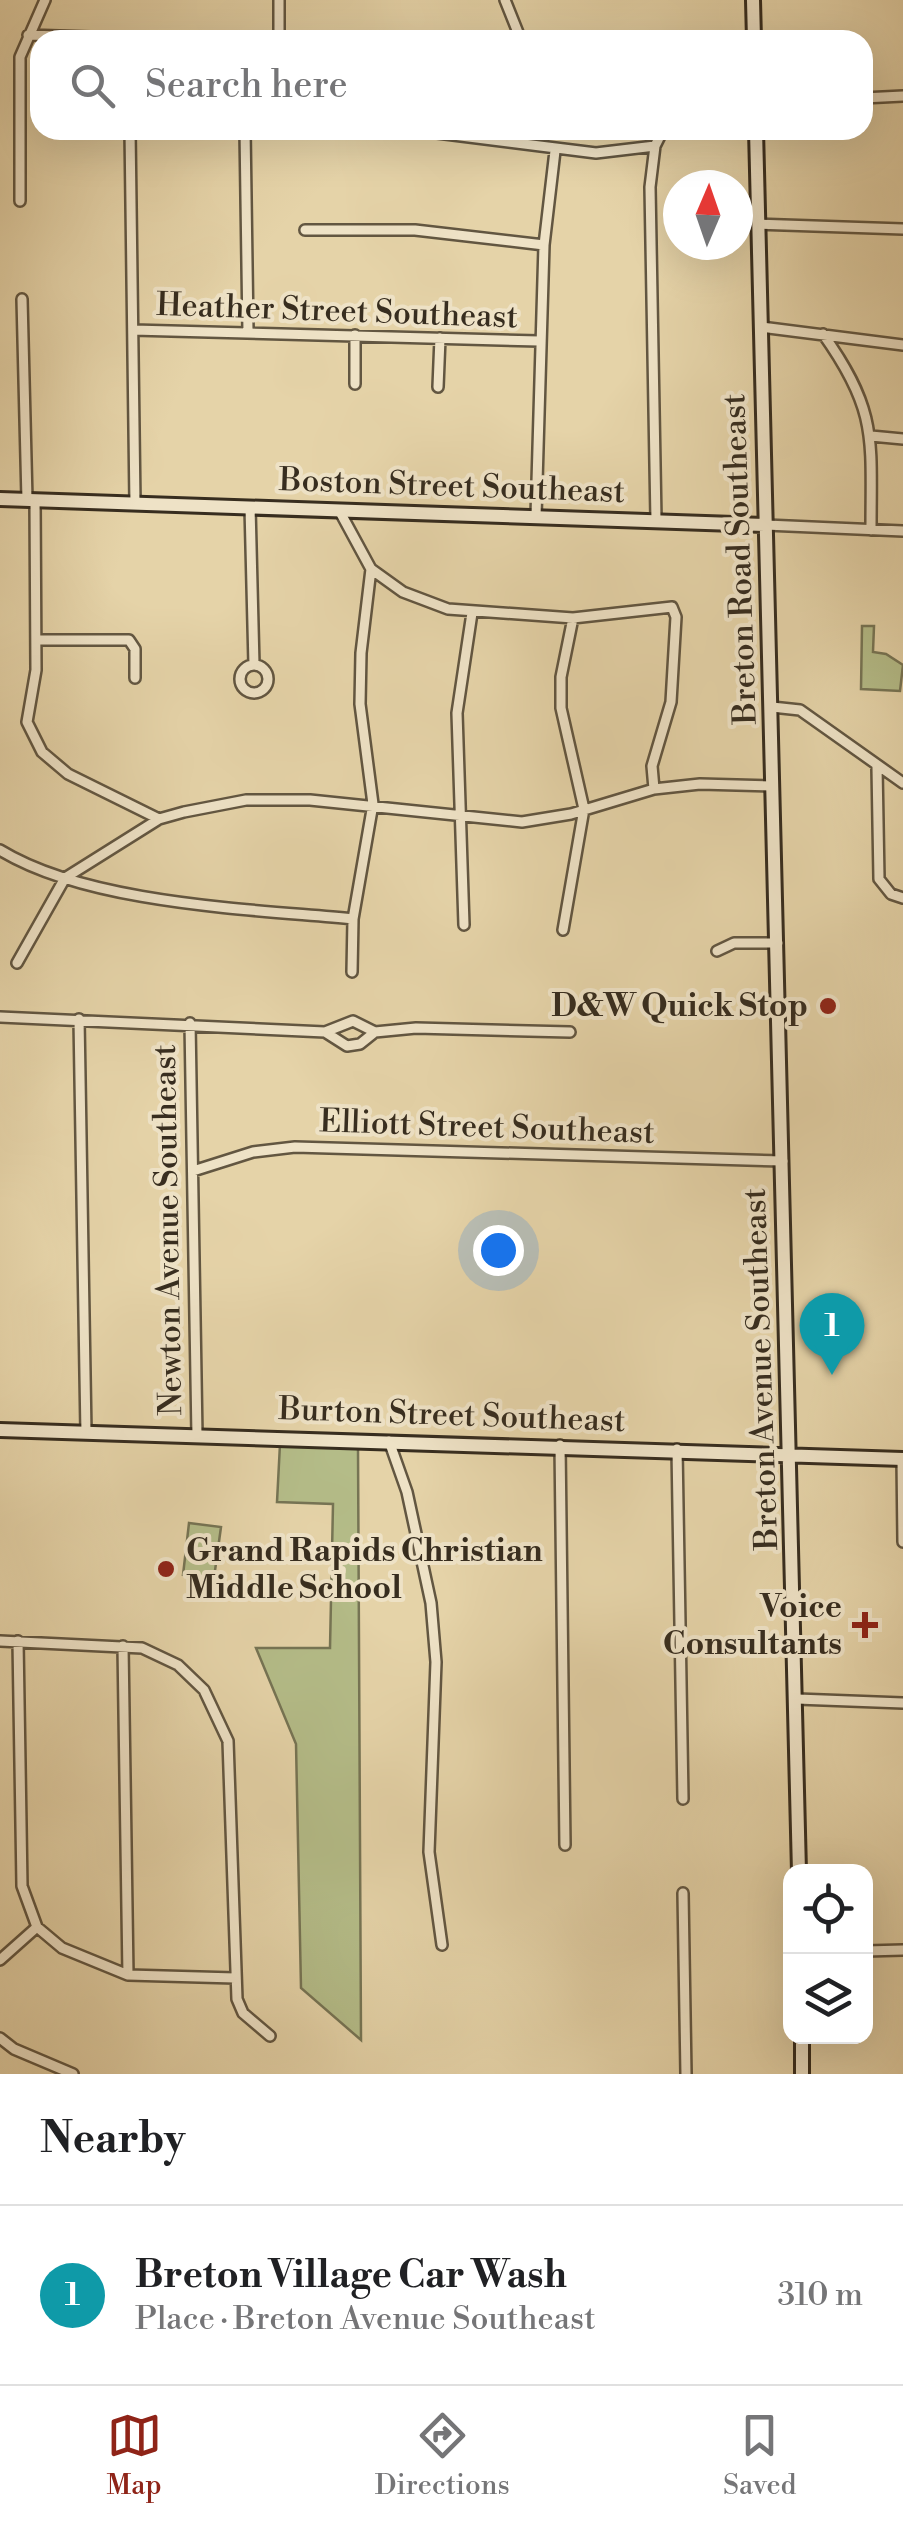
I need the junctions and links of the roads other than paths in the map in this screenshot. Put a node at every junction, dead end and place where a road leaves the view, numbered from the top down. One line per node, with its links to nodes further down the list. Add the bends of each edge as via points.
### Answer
1 (45, 0): 5 (street)
2 (280, 0): 6 (street)
3 (505, 0): 7 (street)
4 (753, 0): 8 (main road)
5 (30, 30)
6 (279, 30)
7 (517, 30)
8 (754, 30)
9 (30, 31): 10 (street)
10 (28, 35): 20 (street, via 20,58)
11 (903, 96): 12 (street)
12 (873, 98)
13 (130, 140): 27 (street)
14 (245, 140): 28 (street)
15 (481, 140): 19 (street)
16 (658, 140): 18 (street)
17 (756, 140): 21 (main road, Breton Road Southeast)
18 (655, 146): 19 (street); 44 (street, via 650,187)
19 (555, 151): 24 (street)
20 (20, 201)
21 (758, 224): 22 (street); 26 (main road, Breton Road Southeast)
22 (903, 229)
23 (304, 230): 24 (street, via 415,230)
24 (544, 245): 32 (street)
25 (22, 299): 39 (street)
26 (761, 326): 29 (street); 45 (main road, Breton Road Southeast)
27 (134, 330): 28 (street, Heather Street Southeast); 40 (street)
28 (248, 332): 30 (street, Heather Street Southeast)
29 (823, 334): 33 (street); 36 (street, via 861,392)
30 (355, 335): 31 (street, Heather Street Southeast); 34 (street)
31 (440, 338): 32 (street, Heather Street Southeast); 35 (street)
32 (540, 341): 43 (street)
33 (903, 344)
34 (355, 384)
35 (438, 387)
36 (871, 436): 37 (street); 46 (street)
37 (903, 438)
38 (0, 499): 39 (main road, Boston Street Southeast)
39 (31, 500): 40 (main road, Boston Street Southeast); 51 (street)
40 (134, 503): 41 (main road, Boston Street Southeast)
41 (250, 507): 42 (main road, Boston Street Southeast); 52 (street)
42 (339, 510): 43 (main road, Boston Street Southeast); 48 (street)
43 (536, 516): 44 (main road, Boston Street Southeast)
44 (656, 520): 45 (main road, Boston Street Southeast)
45 (766, 525): 46 (street, Boston Street Southeast); 54 (main road, Breton Road Southeast)
46 (872, 530): 47 (street, Boston Street Southeast)
47 (903, 531)
48 (371, 569): 49 (street, via 403,592); 59 (street, via 360,704)
49 (472, 613): 50 (street); 61 (street, via 457,713)
50 (573, 618): 58 (street, via 672,607 672,702 652,766); 60 (street, via 560,677 561,708)
51 (36, 640): 53 (street, via 129,640); 62 (street, via 26,722 42,752 93,790)
52 (254, 665)
53 (135, 678)
54 (772, 707): 55 (street, via 800,710); 57 (main road, Breton Road Southeast)
55 (877, 767): 56 (street); 65 (street, via 879,878)
56 (903, 782)
57 (773, 786): 58 (street); 69 (main road, Breton Road Southeast)
58 (654, 789): 60 (street)
59 (373, 804): 61 (street); 62 (street, via 246,800); 66 (street)
60 (584, 809): 61 (street, via 534,821); 68 (street)
61 (462, 818): 67 (street)
62 (158, 819): 64 (street)
63 (0, 850): 64 (street)
64 (65, 878): 66 (street, via 189,902); 71 (street)
65 (903, 898)
66 (353, 919): 72 (street)
67 (464, 925)
68 (564, 930)
69 (778, 943): 70 (street, via 734,943); 73 (main road, Breton Road Southeast)
70 (717, 951)
71 (17, 963)
72 (352, 972)
73 (779, 986): 80 (main road, Breton Avenue Southeast)
74 (0, 1017): 75 (street)
75 (79, 1020): 76 (street); 83 (street)
76 (190, 1023): 77 (street); 81 (street, Newton Avenue Southeast)
77 (325, 1032): 78 (street, via 354,1021); 78 (street, via 347,1046)
78 (375, 1032): 79 (street)
79 (570, 1032)
80 (782, 1161): 81 (street, Elliott Street Southeast, via 295,1147); 88 (main road, Breton Avenue Southeast)
81 (192, 1171): 84 (street, Newton Avenue Southeast)
82 (0, 1430): 83 (main road, Burton Street Southeast)
83 (86, 1433): 84 (main road, Burton Street Southeast)
84 (197, 1436): 85 (main road, Burton Street Southeast)
85 (389, 1441): 86 (main road, Burton Street Southeast); 101 (street, via 431,1603 436,1662 429,1852)
86 (560, 1445): 87 (main road, Burton Street Southeast); 97 (street)
87 (677, 1449): 88 (main road, Burton Street Southeast); 96 (street)
88 (792, 1453): 89 (main road, Burton Street Southeast); 94 (main road, Breton Avenue Southeast)
89 (903, 1459): 90 (street)
90 (903, 1542)
91 (0, 1641): 92 (street)
92 (18, 1642): 93 (street); 100 (street, via 22,1886)
93 (123, 1646): 105 (street); 106 (street, via 178,1664 224,1724)
94 (797, 1699): 95 (street); 98 (main road, Breton Avenue Southeast)
95 (903, 1703)
96 (683, 1798)
97 (566, 1845)
98 (799, 1864)
99 (683, 1893): 111 (street)
100 (37, 1927): 104 (street); 105 (street, via 62,1948)
101 (442, 1946)
102 (903, 1950): 103 (street)
103 (873, 1951)
104 (0, 1960)
105 (128, 1975): 106 (street)
106 (235, 1978): 107 (street, via 243,2013)
107 (270, 2036)
108 (0, 2038): 110 (street)
109 (802, 2044): 112 (main road)
110 (73, 2074)
111 (686, 2074)
112 (802, 2074)

